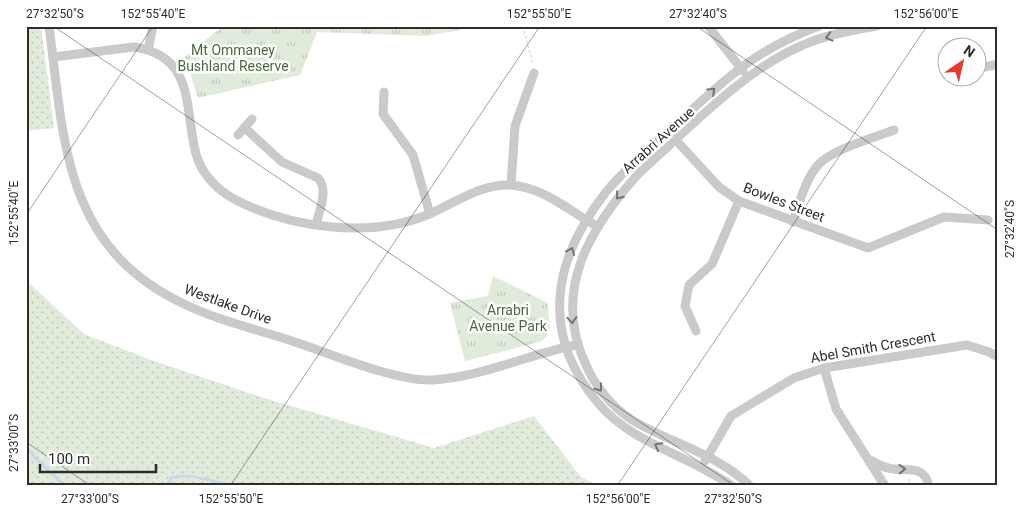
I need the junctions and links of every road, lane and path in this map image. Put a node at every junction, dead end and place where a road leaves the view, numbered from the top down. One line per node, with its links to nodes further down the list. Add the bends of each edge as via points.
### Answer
1 (49, 26): 8 (street, Westlake Drive)
2 (153, 26): 7 (street)
3 (523, 26): 10 (path)
4 (708, 26): 9 (street)
5 (819, 26): 9 (street, Arrabri Avenue, via 779,42)
6 (877, 26): 11 (street, Arrabri Avenue, one-way to 11, via 804,44)
7 (148, 50): 8 (street, via 126,47); 25 (street, via 173,65 182,81 196,155 210,180 235,199)
8 (53, 57): 29 (street, Westlake Drive, via 64,145 84,207 115,253 162,293 204,313 408,378 449,378)
9 (740, 67): 11 (street); 16 (street, Arrabri Avenue, one-way to 9)
10 (534, 73): 19 (street, via 515,126)
11 (748, 77): 18 (street, Arrabri Avenue)
12 (384, 92): 21 (street, via 383,114 413,154)
13 (252, 119): 14 (street)
14 (245, 128): 17 (street); 25 (street, via 282,162 322,182 324,188)
15 (894, 130): 24 (street, via 818,164)
16 (668, 132): 18 (street, Bowles Street); 23 (street, Arrabri Avenue, via 619,178)
17 (238, 135)
18 (676, 140): 20 (street, Bowles Street, via 719,187); 26 (street, Arrabri Avenue, one-way to 26, via 630,182)
19 (511, 185): 21 (street, via 483,188); 23 (street, via 543,193)
20 (739, 201): 24 (street, Bowles Street); 27 (street, via 712,264 689,285 685,306)
21 (430, 214): 25 (street, via 380,227 353,229)
22 (988, 220): 24 (street, Bowles Street, via 944,217 868,248)
23 (587, 221): 26 (street); 29 (street, Arrabri Avenue, one-way to 23, via 560,323 562,277 571,250)
24 (793, 222)
25 (316, 225)
26 (598, 227): 28 (street, Arrabri Avenue, one-way to 28, via 577,269 572,295)
27 (696, 331)
28 (576, 346): 29 (street, Westlake Drive); 32 (street, Arrabri Avenue, one-way to 32, via 592,379 629,418)
29 (566, 347): 34 (street, Arrabri Avenue, one-way to 29, via 630,430 607,412 585,385)
30 (998, 357): 31 (street, Abel Smith Crescent, via 967,345)
31 (824, 368): 32 (street, Abel Smith Crescent, via 794,378 731,416); 33 (street, via 836,409)
32 (707, 457): 34 (street, Abel Smith Crescent); 36 (street, Arrabri Avenue, via 729,468)
33 (868, 458): 37 (street); 38 (street, one-way to 38, via 888,468 917,470 924,474)
34 (702, 468): 35 (street, Arrabri Avenue)
35 (732, 486)
36 (750, 486)
37 (885, 486)
38 (929, 486)

